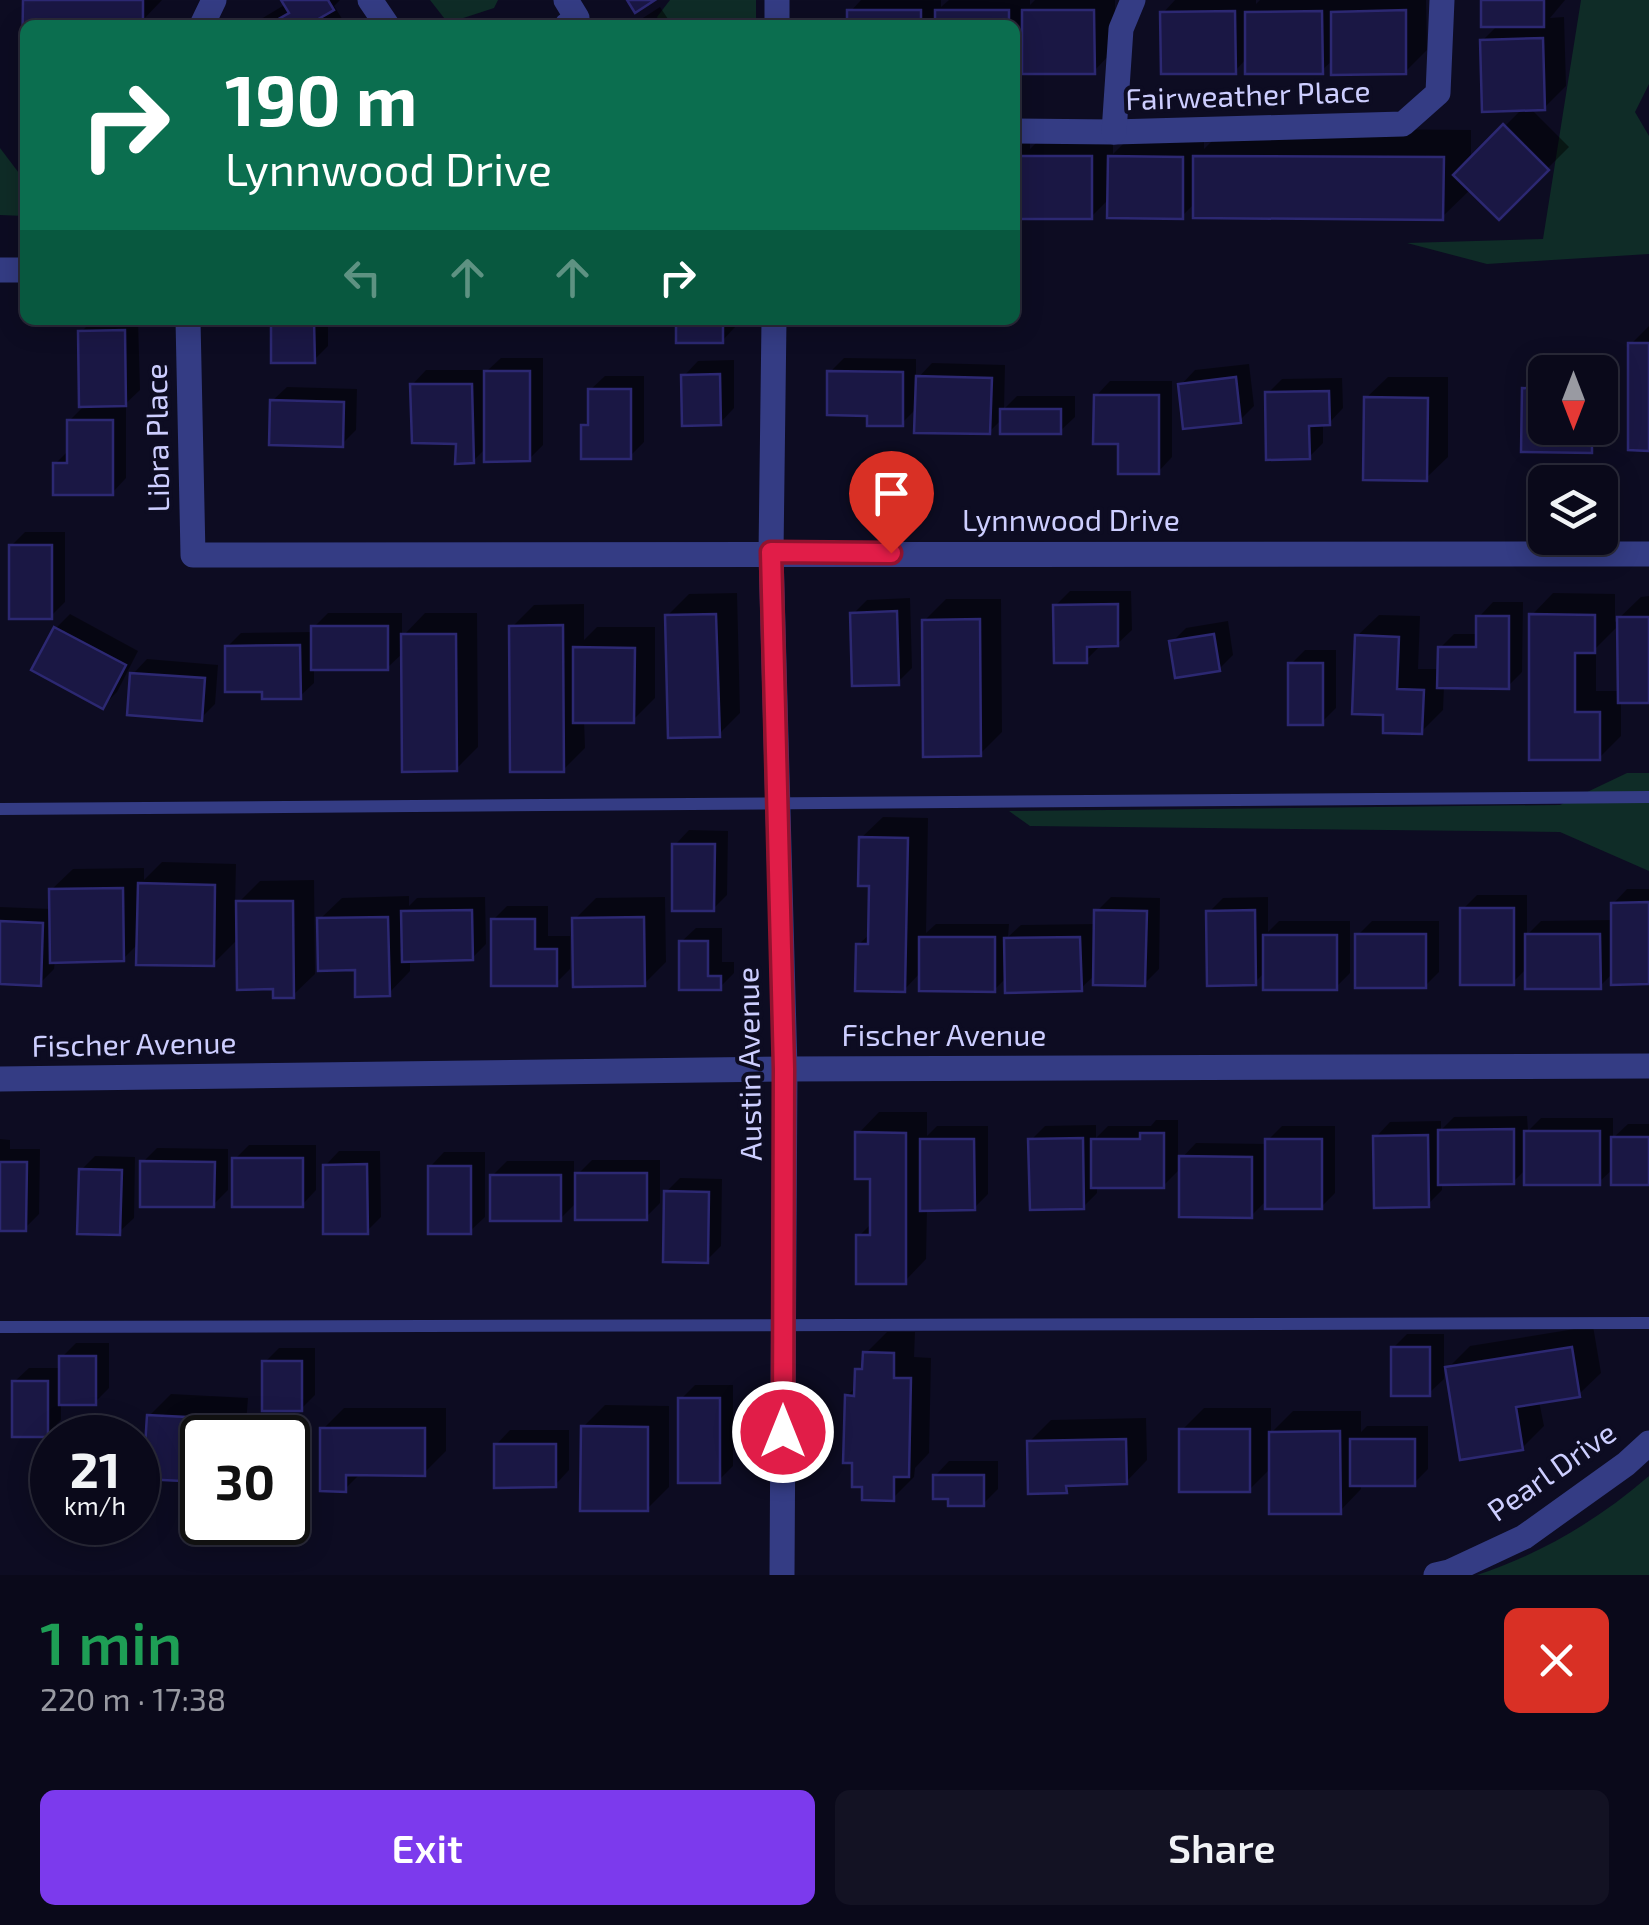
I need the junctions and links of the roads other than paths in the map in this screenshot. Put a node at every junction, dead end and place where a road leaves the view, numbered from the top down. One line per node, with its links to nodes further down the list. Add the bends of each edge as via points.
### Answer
1 (1133, 0): 4 (street, via 1121,30)
2 (1442, 0): 4 (street, Fairweather Place, via 1438,92 1403,124)
3 (1020, 131): 4 (street, Fairweather Place)
4 (1114, 132)
5 (188, 325): 9 (street, Libra Place)
6 (774, 325): 7 (street, Austin Avenue)
7 (771, 552): 8 (street, Lynnwood Drive); 9 (street, Lynnwood Drive); 11 (street, Austin Avenue)
8 (1649, 554)
9 (193, 555)
10 (1649, 797): 11 (lane)
11 (778, 803): 12 (lane); 14 (street, Austin Avenue)
12 (0, 810)
13 (1649, 1066): 14 (street, Fischer Avenue)
14 (784, 1069): 15 (street, Fischer Avenue); 17 (street, Austin Avenue)
15 (0, 1080)
16 (1649, 1323): 17 (lane)
17 (784, 1324): 18 (lane); 20 (street, Austin Avenue)
18 (0, 1328)
19 (1649, 1443): 21 (street, Pearl Drive, via 1524,1537)
20 (782, 1575)
21 (1436, 1575)

